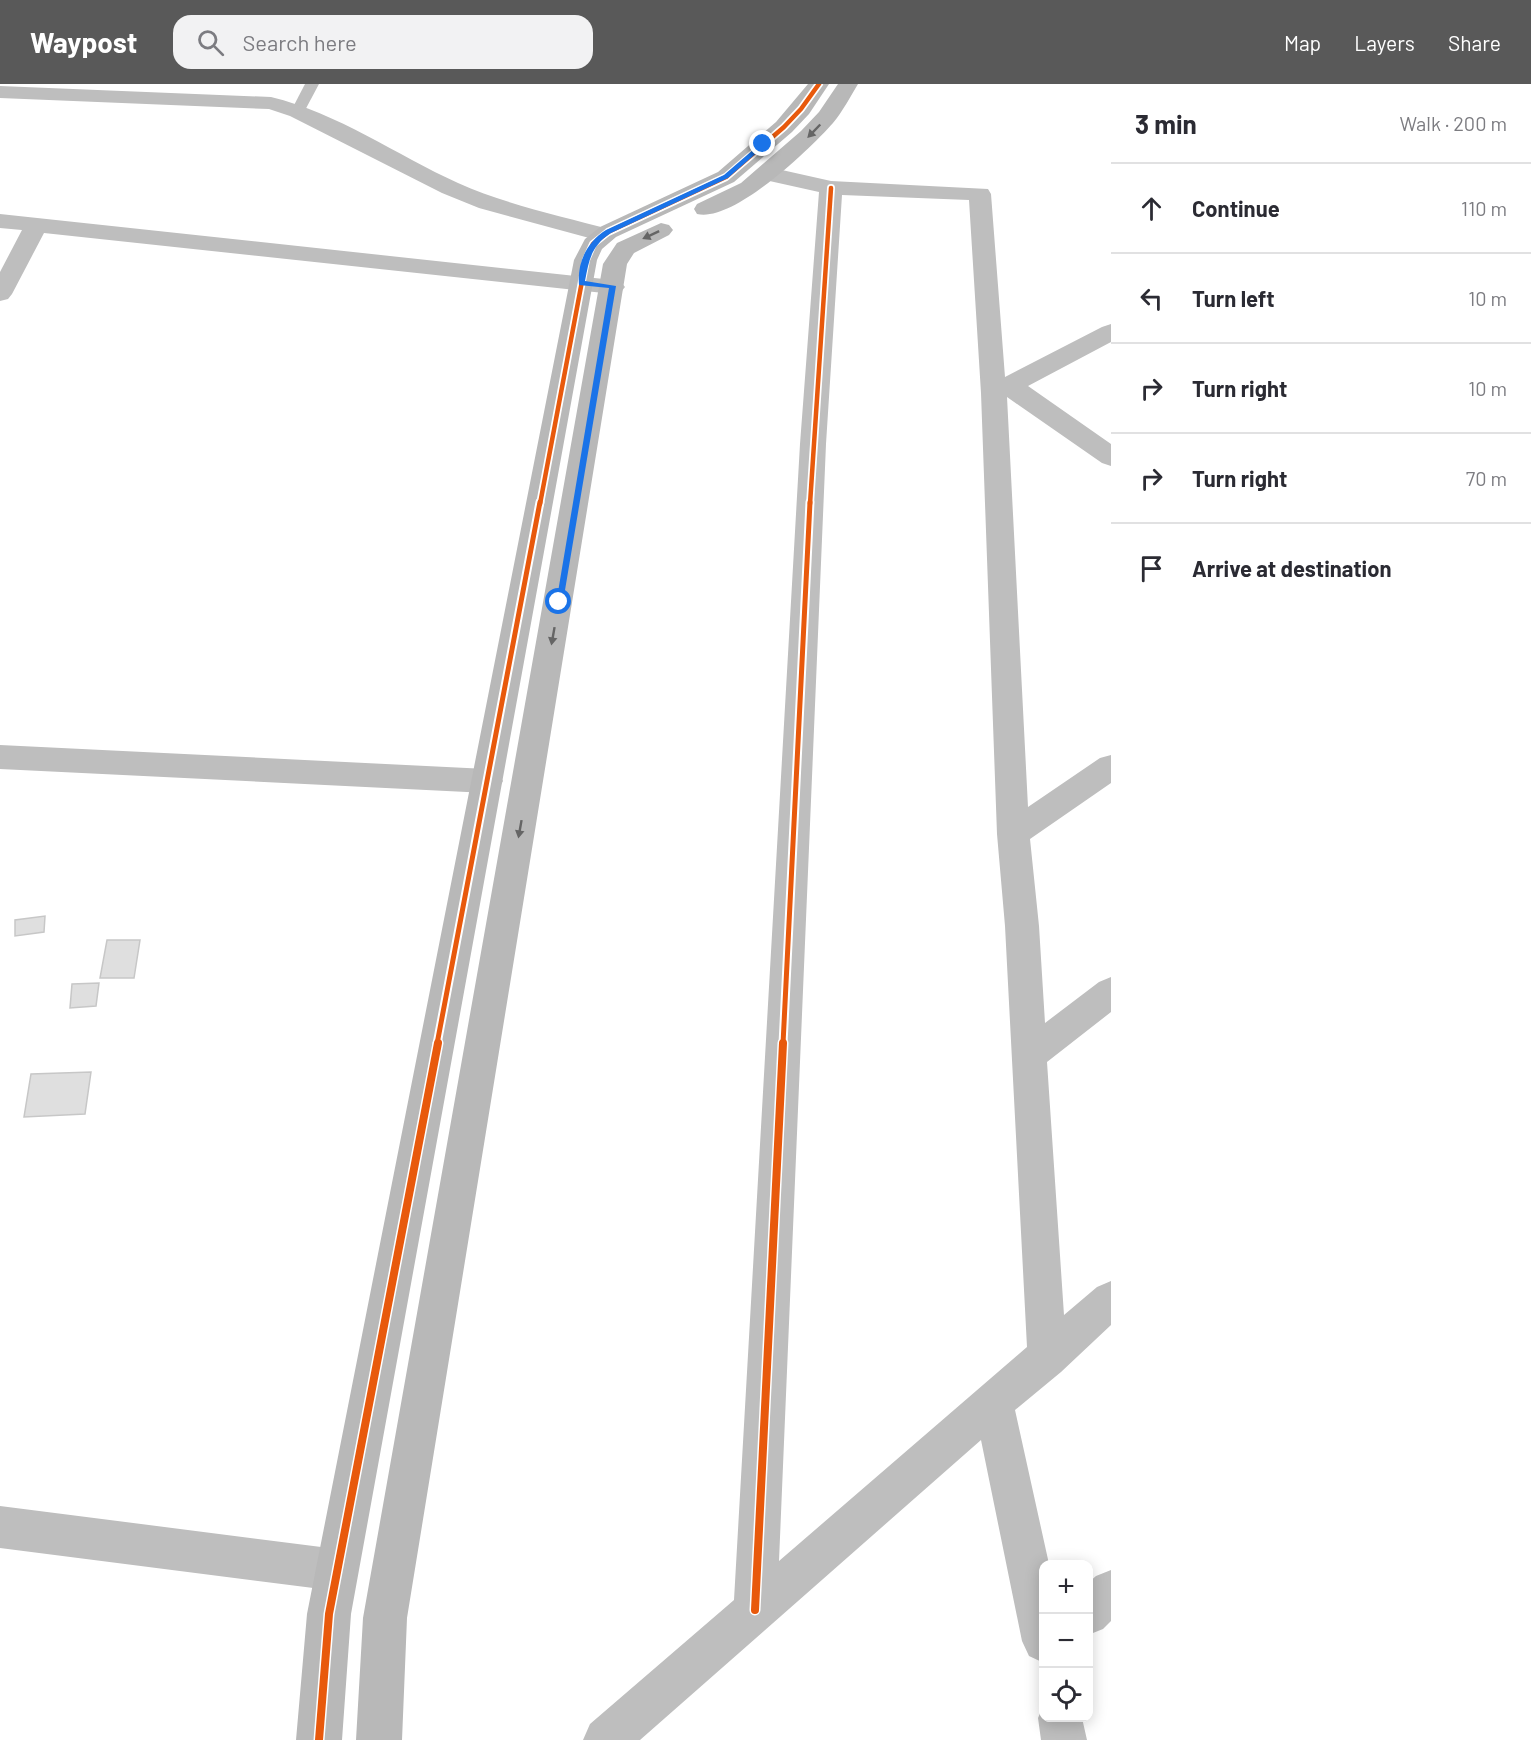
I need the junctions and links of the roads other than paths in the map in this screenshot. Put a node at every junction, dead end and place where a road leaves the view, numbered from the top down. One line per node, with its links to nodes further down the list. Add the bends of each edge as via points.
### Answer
1 (312, 84): 5 (lane)
2 (819, 84): 10 (street, via 784,127 726,177)
3 (848, 84): 12 (street, one-way to 12, via 809,136 749,188 625,248 615,264)
4 (0, 92): 5 (street, via 236,100 271,103)
5 (298, 111): 10 (street, via 450,188)
6 (772, 175): 7 (street)
7 (831, 188): 15 (street, via 980,194); 29 (street, via 813,444)
8 (0, 221): 9 (street)
9 (37, 224): 11 (street); 13 (street)
10 (604, 234): 11 (street, via 587,253)
11 (582, 283): 12 (street); 19 (street)
12 (613, 286): 34 (street, one-way to 34, via 385,1618)
13 (0, 294)
14 (1106, 341): 15 (street)
15 (1002, 390): 16 (street); 20 (street)
16 (1111, 457)
17 (0, 757): 19 (street)
18 (1111, 767): 20 (street)
19 (487, 782): 27 (street)
20 (1012, 834): 22 (street)
21 (1111, 992): 22 (street)
22 (1029, 1056): 24 (street)
23 (1111, 1300): 24 (street)
24 (1047, 1358): 25 (street)
25 (994, 1404): 29 (street); 31 (street)
26 (0, 1527): 27 (street)
27 (337, 1570): 33 (street, via 328,1614)
28 (1111, 1591): 30 (street)
29 (755, 1610): 35 (street)
30 (1093, 1610)
31 (1039, 1617)
32 (1061, 1722): 36 (street)
33 (319, 1740)
34 (379, 1740)
35 (606, 1740)
36 (1064, 1740)

